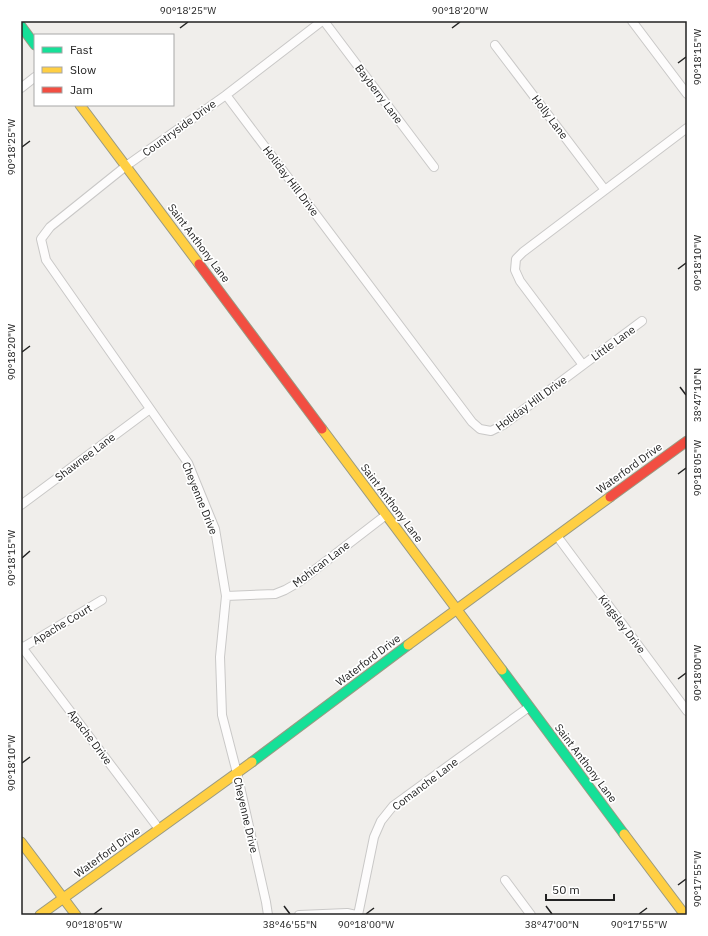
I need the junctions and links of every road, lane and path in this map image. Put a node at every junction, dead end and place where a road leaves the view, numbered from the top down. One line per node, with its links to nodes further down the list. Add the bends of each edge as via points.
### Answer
1 (323, 21): 9 (street, Countryside Drive); 13 (street, Bayberry Lane)
2 (632, 21): 8 (street)
3 (21, 26): 4 (street)
4 (34, 44)
5 (495, 45): 14 (street, Holly Lane)
6 (34, 78): 7 (street)
7 (21, 88)
8 (687, 94)
9 (226, 95): 12 (street, Countryside Drive); 17 (street, Holiday Hill Drive, via 472,422 480,429 490,431 503,425)
10 (81, 106): 12 (street, Saint Anthony Lane)
11 (687, 128): 14 (street)
12 (126, 166): 15 (street, Countryside Drive, via 50,226); 21 (street, Saint Anthony Lane)
13 (434, 167)
14 (604, 190): 17 (street, via 516,259 515,270 520,281)
15 (41, 239): 18 (street, Cheyenne Drive, via 46,260)
16 (642, 321): 17 (street, Little Lane)
17 (583, 364)
18 (150, 409): 20 (street, Shawnee Lane); 23 (street, Cheyenne Drive, via 188,463 215,529)
19 (687, 441): 22 (street, Waterford Drive)
20 (21, 505)
21 (386, 515): 23 (street, Mohican Lane, via 285,590 275,594); 25 (street, Saint Anthony Lane)
22 (556, 536): 25 (street, Waterford Drive); 28 (street, Kingsley Drive)
23 (226, 596): 29 (street, Cheyenne Drive, via 220,657 222,715)
24 (102, 600): 26 (street, Apache Court)
25 (456, 610): 27 (street, Saint Anthony Lane); 29 (street, Waterford Drive)
26 (22, 647): 30 (street, Apache Drive)
27 (529, 707): 38 (street, Comanche Lane, via 393,806 381,821 374,837); 40 (street, Saint Anthony Lane)
28 (687, 711)
29 (237, 773): 30 (street, Waterford Drive); 36 (street, Cheyenne Drive)
30 (159, 829): 33 (street, Waterford Drive)
31 (21, 842): 33 (street)
32 (505, 880): 39 (street)
33 (63, 898): 34 (street, Waterford Drive); 35 (street)
34 (40, 915)
35 (76, 915)
36 (268, 915)
37 (298, 915): 38 (street)
38 (357, 915)
39 (531, 915)
40 (685, 915)

